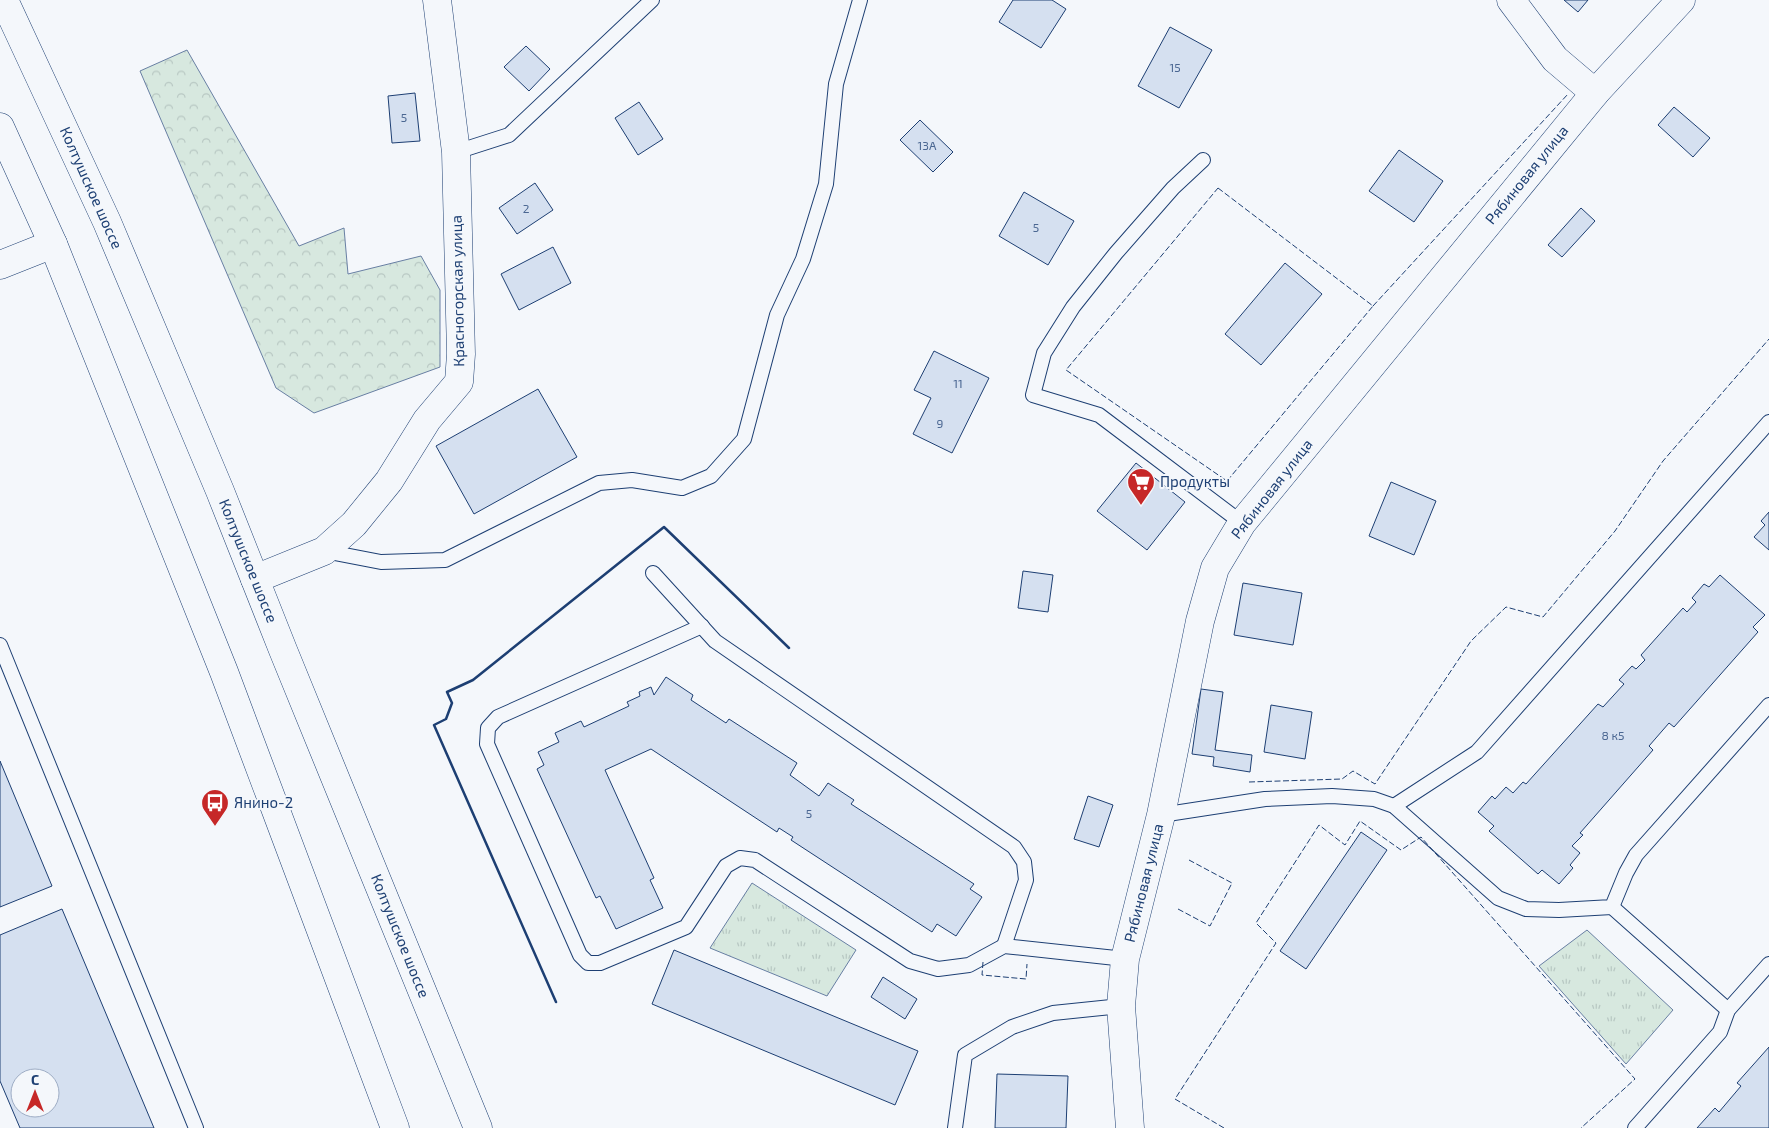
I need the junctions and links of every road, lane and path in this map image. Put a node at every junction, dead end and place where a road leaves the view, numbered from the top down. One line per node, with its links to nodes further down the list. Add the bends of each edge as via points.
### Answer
1 (4, 0): 17 (main road, Колтушское шоссе, via 107,222)
2 (437, 0): 9 (main road, Красногорская улица)
3 (652, 0): 9 (lane, via 509,135)
4 (860, 0): 15 (lane, via 836,84 824,193 803,259 777,315 744,439 711,476 682,488 632,480 598,483 445,560 381,562)
5 (1511, 0): 7 (main road, via 1555,59)
6 (1680, 0): 7 (main road, Рябиновая улица)
7 (1595, 93): 14 (main road, Рябиновая улица)
8 (0, 127): 11 (main road)
9 (456, 152): 15 (main road, Красногорская улица, via 459,382 427,420 389,481 354,524)
10 (1203, 160): 14 (lane, via 1161,202 1073,307 1044,353 1033,396 1098,415)
11 (54, 244): 12 (main road); 30 (main road, via 224,672)
12 (0, 265)
13 (1769, 422): 21 (lane, via 1477,752)
14 (1242, 523): 22 (main road, Рябиновая улица, via 1215,568 1200,621)
15 (324, 551): 17 (main road, Красногорская улица)
16 (654, 572): 18 (lane)
17 (255, 579): 31 (main road, Колтушское шоссе)
18 (702, 626): 24 (lane, via 715,641 1014,847 1024,862 1026,880); 24 (lane, via 498,717 488,728 487,744 580,955 588,963 600,963 686,927 726,866 740,858 755,860 910,961 938,970 969,965)
19 (0, 644): 29 (lane)
20 (1769, 705): 23 (lane, via 1636,855)
21 (1394, 806): 22 (lane, via 1374,799 1332,796 1265,799); 23 (lane, via 1498,898 1526,909)
22 (1161, 815): 25 (main road, Рябиновая улица)
23 (1612, 907): 28 (lane)
24 (1004, 946): 25 (lane)
25 (1125, 959): 27 (main road, Рябиновая улица)
26 (1769, 964): 28 (lane)
27 (1121, 1006): 32 (lane, via 1053,1013 1012,1026 965,1055); 33 (main road, Рябиновая улица)
28 (1728, 1010): 34 (lane, via 1720,1032)
29 (196, 1128)
30 (395, 1128)
31 (478, 1128)
32 (955, 1128)
33 (1130, 1128)
34 (1635, 1128)

